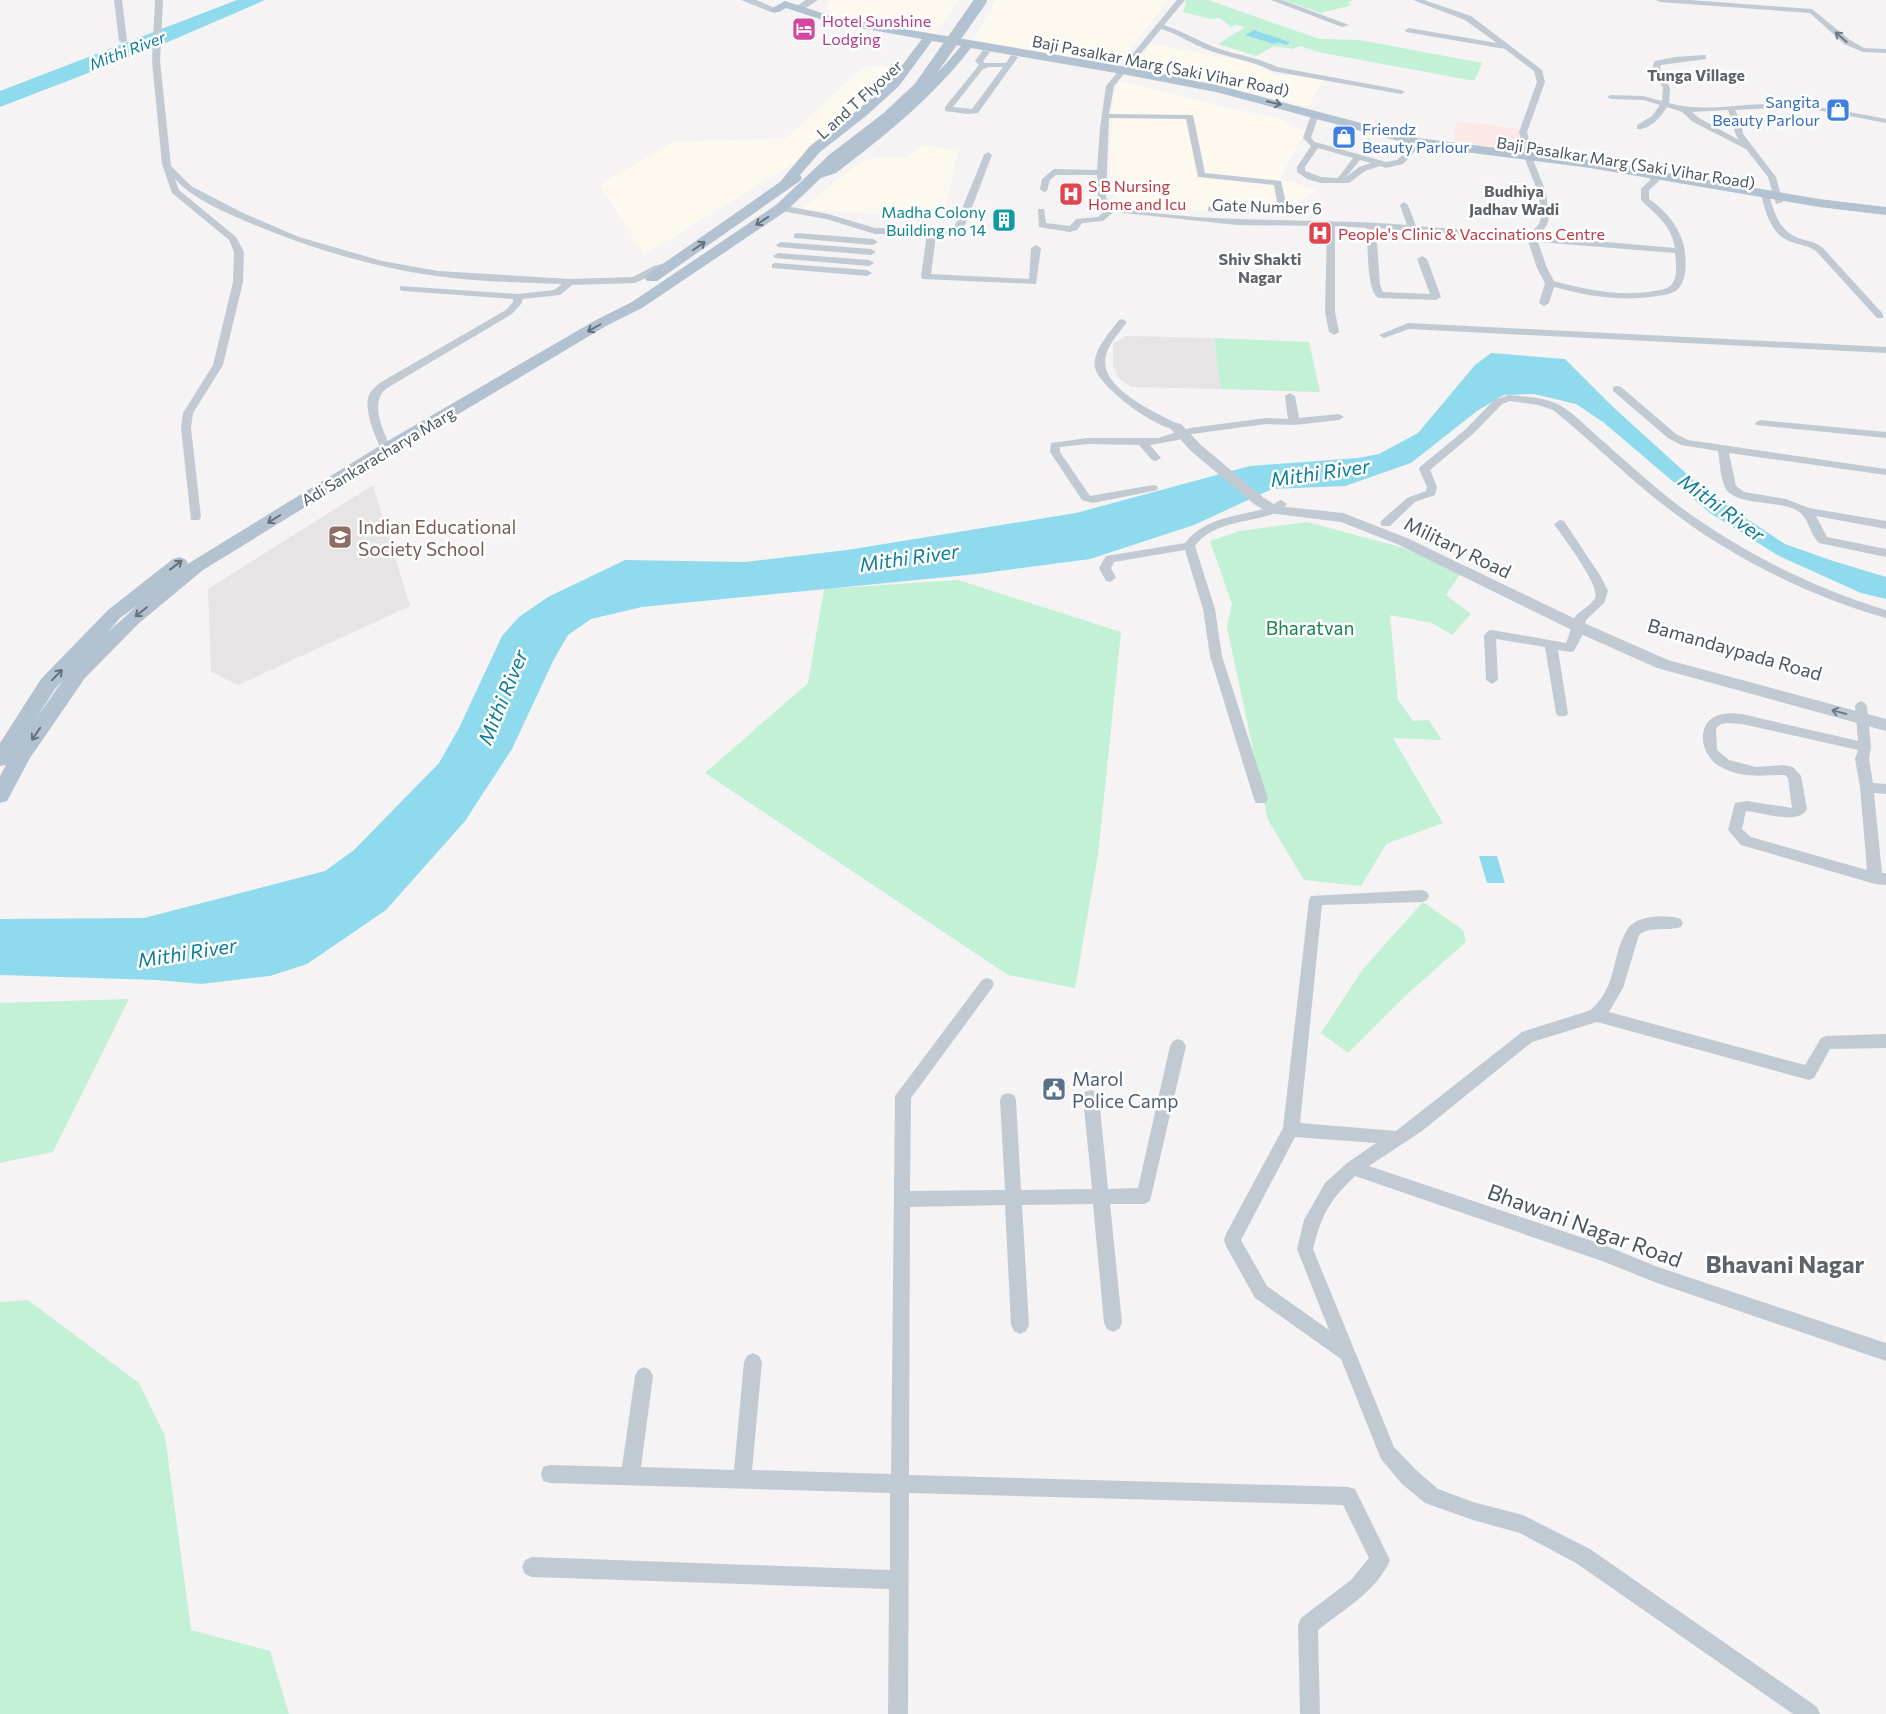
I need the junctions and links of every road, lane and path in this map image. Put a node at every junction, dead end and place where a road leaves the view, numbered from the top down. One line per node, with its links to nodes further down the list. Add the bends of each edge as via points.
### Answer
1 (118, 0): 18 (street)
2 (159, 0): 45 (street, via 155,20 156,49)
3 (746, 0): 12 (main road)
4 (813, 0): 12 (street)
5 (967, 0): 44 (main road, L and T Flyover, via 907,84)
6 (982, 0): 44 (main road, L and T Flyover, bridge, via 920,87 887,118)
7 (1181, 0): 14 (street)
8 (1274, 0): 15 (street)
9 (1417, 0): 20 (street, via 1468,18)
10 (1660, 0): 13 (street)
11 (1806, 0): 13 (street)
12 (786, 6): 17 (main road, Baji Pasalkar Marg (Saki Vihar Road), via 841,29)
13 (1812, 11): 21 (street, one-way to 13, via 1863,50 1847,42)
14 (1162, 23): 27 (street); 29 (street, via 1210,48 1259,61 1275,69)
15 (1345, 25)
16 (1409, 30): 20 (street)
17 (927, 40): 19 (main road, Baji Pasalkar Marg (Saki Vihar Road)); 26 (main road)
18 (123, 41)
19 (967, 46): 22 (main road, Baji Pasalkar Marg (Saki Vihar Road)); 27 (main road, Baji Pasalkar Marg (Saki Vihar Road)); 28 (main road)
20 (1510, 48): 43 (street, via 1538,70 1540,82 1523,132)
21 (1886, 51)
22 (986, 52): 24 (main road, Baji Pasalkar Marg (Saki Vihar Road)); 25 (street, via 979,60)
23 (1703, 57): 31 (street, via 1658,63 1656,68 1667,90)
24 (1011, 61): 25 (street); 25 (street, via 975,111 948,109); 27 (main road, Baji Pasalkar Marg (Saki Vihar Road))
25 (983, 66)
26 (904, 73): 28 (main road); 52 (main road, via 815,150)
27 (1120, 73): 34 (street, via 1110,86); 35 (main road, Baji Pasalkar Marg (Saki Vihar Road))
28 (939, 79): 48 (main road, via 898,120 831,170)
29 (1401, 92)
30 (1611, 97): 31 (street, via 1638,97)
31 (1665, 104): 33 (street); 37 (street, via 1656,118)
32 (1730, 106): 33 (street); 36 (street, via 1816,109); 40 (street, via 1739,134)
33 (1685, 110): 40 (street, via 1706,126)
34 (1106, 116): 47 (street); 56 (street, via 1190,117 1201,175 1278,183 1282,203 1274,207 1260,210)
35 (1314, 119): 38 (street, via 1307,138); 39 (main road, Baji Pasalkar Marg (Saki Vihar Road)); 43 (main road, Baji Pasalkar Marg (Saki Vihar Road), via 1417,142)
36 (1886, 120)
37 (1640, 127)
38 (1316, 146): 42 (street); 50 (street, via 1301,166 1301,172 1321,180)
39 (1414, 148): 43 (main road, Baji Pasalkar Marg (Saki Vihar Road)); 46 (street, via 1400,162)
40 (1752, 150): 53 (street, via 1772,177)
41 (988, 155): 65 (street, via 957,230)
42 (1358, 157): 46 (street); 50 (street)
43 (1530, 159): 49 (main road, Baji Pasalkar Marg (Saki Vihar Road)); 67 (street, via 1542,192 1545,217)
44 (825, 160): 48 (main road, L and T Flyover); 52 (main road, L and T Flyover)
45 (166, 164): 78 (street, via 188,188 296,239 333,251 438,274); 105 (street, via 175,191 233,239 239,252 238,282 218,365 188,413 186,428)
46 (1379, 164): 50 (street, via 1362,169 1349,180)
47 (1101, 173): 51 (street, via 1054,172 1046,179); 57 (street, via 1102,199)
48 (812, 178): 55 (main road, Adi Sankaracharya Marg)
49 (1654, 178): 53 (main road, Baji Pasalkar Marg (Saki Vihar Road)); 71 (street, via 1652,185 1645,189 1645,200 1660,209 1675,232)
50 (1343, 179)
51 (1044, 189)
52 (781, 190): 75 (main road, Adi Sankaracharya Marg, one-way to 52)
53 (1772, 198): 59 (main road, Baji Pasalkar Marg (Saki Vihar Road)); 60 (main road, Baji Pasalkar Marg (Saki Vihar Road)); 85 (street, via 1776,224 1786,236 1810,243 1822,252)
54 (1404, 205): 63 (street)
55 (781, 208): 64 (street); 83 (main road, Adi Sankaracharya Marg, one-way to 83, via 670,284)
56 (1211, 208)
57 (1112, 209): 58 (street, via 1100,220 1079,222 1070,229 1042,225); 61 (street, Gate Number 6, via 1238,222)
58 (1041, 211)
59 (1886, 211)
60 (1886, 217)
61 (1331, 223): 62 (street, Gate Number 6); 87 (street, via 1330,312)
62 (1371, 226): 63 (street, Gate Number 6); 73 (street, via 1375,285 1379,295 1436,297)
63 (1413, 229): 67 (street, Gate Number 6)
64 (875, 231): 65 (street); 69 (street)
65 (932, 232): 70 (street, via 926,278 1033,282)
66 (797, 236): 69 (street)
67 (1532, 238): 71 (street, Gate Number 6); 79 (street)
68 (781, 245): 69 (street)
69 (872, 247): 74 (street)
70 (1036, 248)
71 (1680, 251): 79 (street, via 1678,282 1676,287 1666,292 1647,296 1606,296)
72 (778, 256): 74 (street)
73 (1422, 259)
74 (869, 262): 77 (street)
75 (675, 263): 78 (street, via 635,280); 83 (main road, Adi Sankaracharya Marg, via 644,284)
76 (775, 266): 77 (street)
77 (867, 273): 80 (street)
78 (570, 282): 82 (street, via 557,292)
79 (1550, 283): 84 (street)
80 (864, 284)
81 (402, 288): 82 (street)
82 (518, 297): 98 (street, via 518,302 509,312 380,388 372,402)
83 (630, 301): 98 (main road, Adi Sankaracharya Marg, via 601,323)
84 (1544, 304)
85 (1880, 316)
86 (1122, 322): 95 (street, via 1101,356 1100,368 1106,381 1123,397)
87 (1334, 332)
88 (1384, 335): 89 (street, via 1408,326)
89 (1886, 350)
90 (1617, 388): 99 (street, via 1678,440)
91 (1290, 396): 93 (street)
92 (1339, 417): 93 (street)
93 (1294, 422): 95 (street, via 1266,421)
94 (1760, 423): 96 (street)
95 (1183, 431): 97 (street, via 1156,441); 103 (street)
96 (1886, 435)
97 (1141, 441): 100 (street); 102 (street, via 1089,441 1060,444 1053,448 1086,498 1093,500)
98 (384, 443): 122 (main road, Adi Sankaracharya Marg, one-way to 98, via 48,684 114,614 188,555); 125 (main road, Adi Sankaracharya Marg, one-way to 125, via 197,566 131,620 78,673 22,754)
99 (1723, 448): 101 (street); 104 (street, via 1729,482 1735,492 1793,505)
100 (1156, 458)
101 (1886, 472)
102 (1153, 488)
103 (1270, 503): 106 (street, Bamandaypada Road, via 1344,510); 109 (street, via 1211,527 1194,537); 112 (street, Military Road, via 1343,518)
104 (1805, 511): 108 (street); 110 (street, via 1823,540)
105 (195, 518)
106 (1386, 522): 112 (street, Bamandaypada Road); 113 (street, via 1411,500 1431,493 1432,487 1424,469 1470,431 1498,402 1510,398 1540,402 1557,408 1655,493 1728,544 1797,580)
107 (1560, 524): 114 (street, via 1602,591 1600,600)
108 (1886, 525)
109 (1189, 546): 111 (street, via 1110,559 1105,568); 126 (street, via 1209,609 1216,656)
110 (1886, 553)
111 (1110, 578)
112 (1515, 592): 114 (street, Bamandaypada Road)
113 (1886, 614)
114 (1579, 623): 115 (street, via 1570,648); 117 (street, Bamandaypada Road, via 1662,653)
115 (1551, 644): 116 (street, via 1492,634); 119 (street)
116 (1492, 680)
117 (1861, 712): 118 (street, Bamandaypada Road); 120 (street); 121 (street)
118 (1886, 712)
119 (1562, 713)
120 (1886, 725)
121 (1865, 747): 123 (street, via 1862,759); 127 (street, via 1742,719 1716,720 1710,727 1710,750 1723,763 1757,772 1788,770 1794,776 1798,812 1740,807 1735,830 1740,837)
122 (0, 758)
123 (1867, 786): 124 (street); 127 (street)
124 (1886, 789)
125 (0, 795)
126 (1261, 799)
127 (1880, 878)
128 (1422, 896): 136 (street, via 1316,900)
129 (1676, 923): 131 (street, via 1651,922 1633,932 1613,996)
130 (987, 984): 141 (street, via 903,1096)
131 (1596, 1015): 132 (street, via 1809,1073 1826,1043); 137 (street, via 1583,1022 1542,1030 1527,1037)
132 (1886, 1041)
133 (1178, 1046): 139 (street, via 1144,1196)
134 (1091, 1097): 139 (street)
135 (1008, 1100): 140 (street)
136 (1291, 1129): 137 (street); 145 (street, via 1232,1240 1261,1292)
137 (1398, 1138): 138 (street)
138 (1353, 1168): 144 (street, Bhawani Nagar Road); 145 (street, via 1331,1188 1312,1220 1305,1249)
139 (1101, 1197): 140 (street); 142 (street)
140 (1014, 1198): 141 (street); 143 (street)
141 (902, 1199): 151 (street)
142 (1113, 1323)
143 (1020, 1325)
144 (1886, 1352)
145 (1348, 1354): 156 (street, via 1387,1453 1432,1496 1524,1524 1583,1556)
146 (753, 1362): 150 (street)
147 (644, 1376): 149 (street)
148 (550, 1474): 149 (street)
149 (630, 1477): 150 (street)
150 (742, 1480): 151 (street)
151 (900, 1485): 153 (street); 155 (street, via 1348,1496 1380,1560 1358,1587 1308,1625)
152 (532, 1567): 153 (street)
153 (898, 1580): 154 (street)
154 (898, 1714)
155 (1310, 1714)
156 (1810, 1714)

